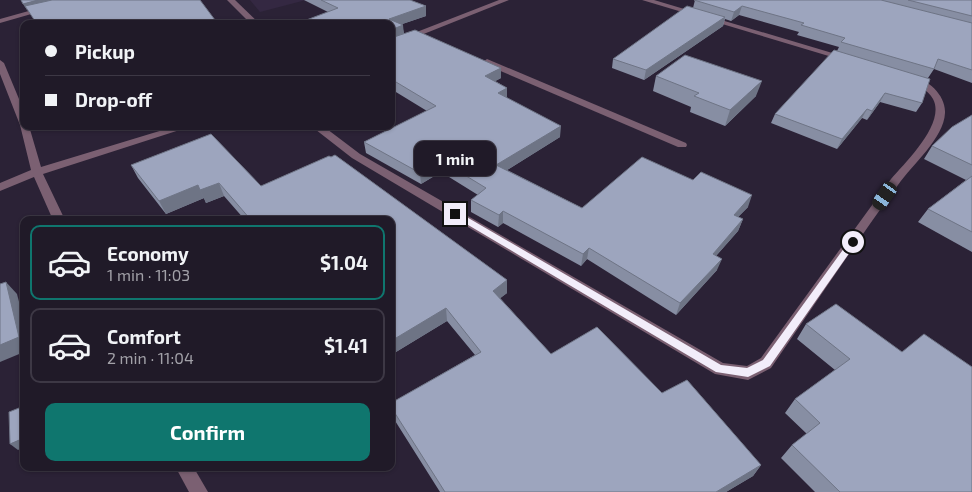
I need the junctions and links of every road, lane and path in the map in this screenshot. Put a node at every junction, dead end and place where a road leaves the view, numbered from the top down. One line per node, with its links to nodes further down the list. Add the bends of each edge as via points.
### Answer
1 (76, 0): 6 (street)
2 (231, 0): 5 (street)
3 (505, 0): 7 (street)
4 (646, 0): 11 (street)
5 (252, 20)
6 (0, 22)
7 (420, 34): 8 (street); 9 (street)
8 (436, 41)
9 (395, 44)
10 (478, 59): 18 (street)
11 (854, 60)
12 (0, 63): 14 (street)
13 (899, 74): 17 (street, via 946,96 951,103 951,115 944,130 895,181 766,363 748,373 720,369 356,156)
14 (20, 115)
15 (25, 130): 19 (street)
16 (175, 130): 19 (street)
17 (321, 130)
18 (682, 145)
19 (37, 172): 20 (street); 21 (street)
20 (0, 187)
21 (57, 216)
22 (187, 471): 23 (street)
23 (199, 492)

